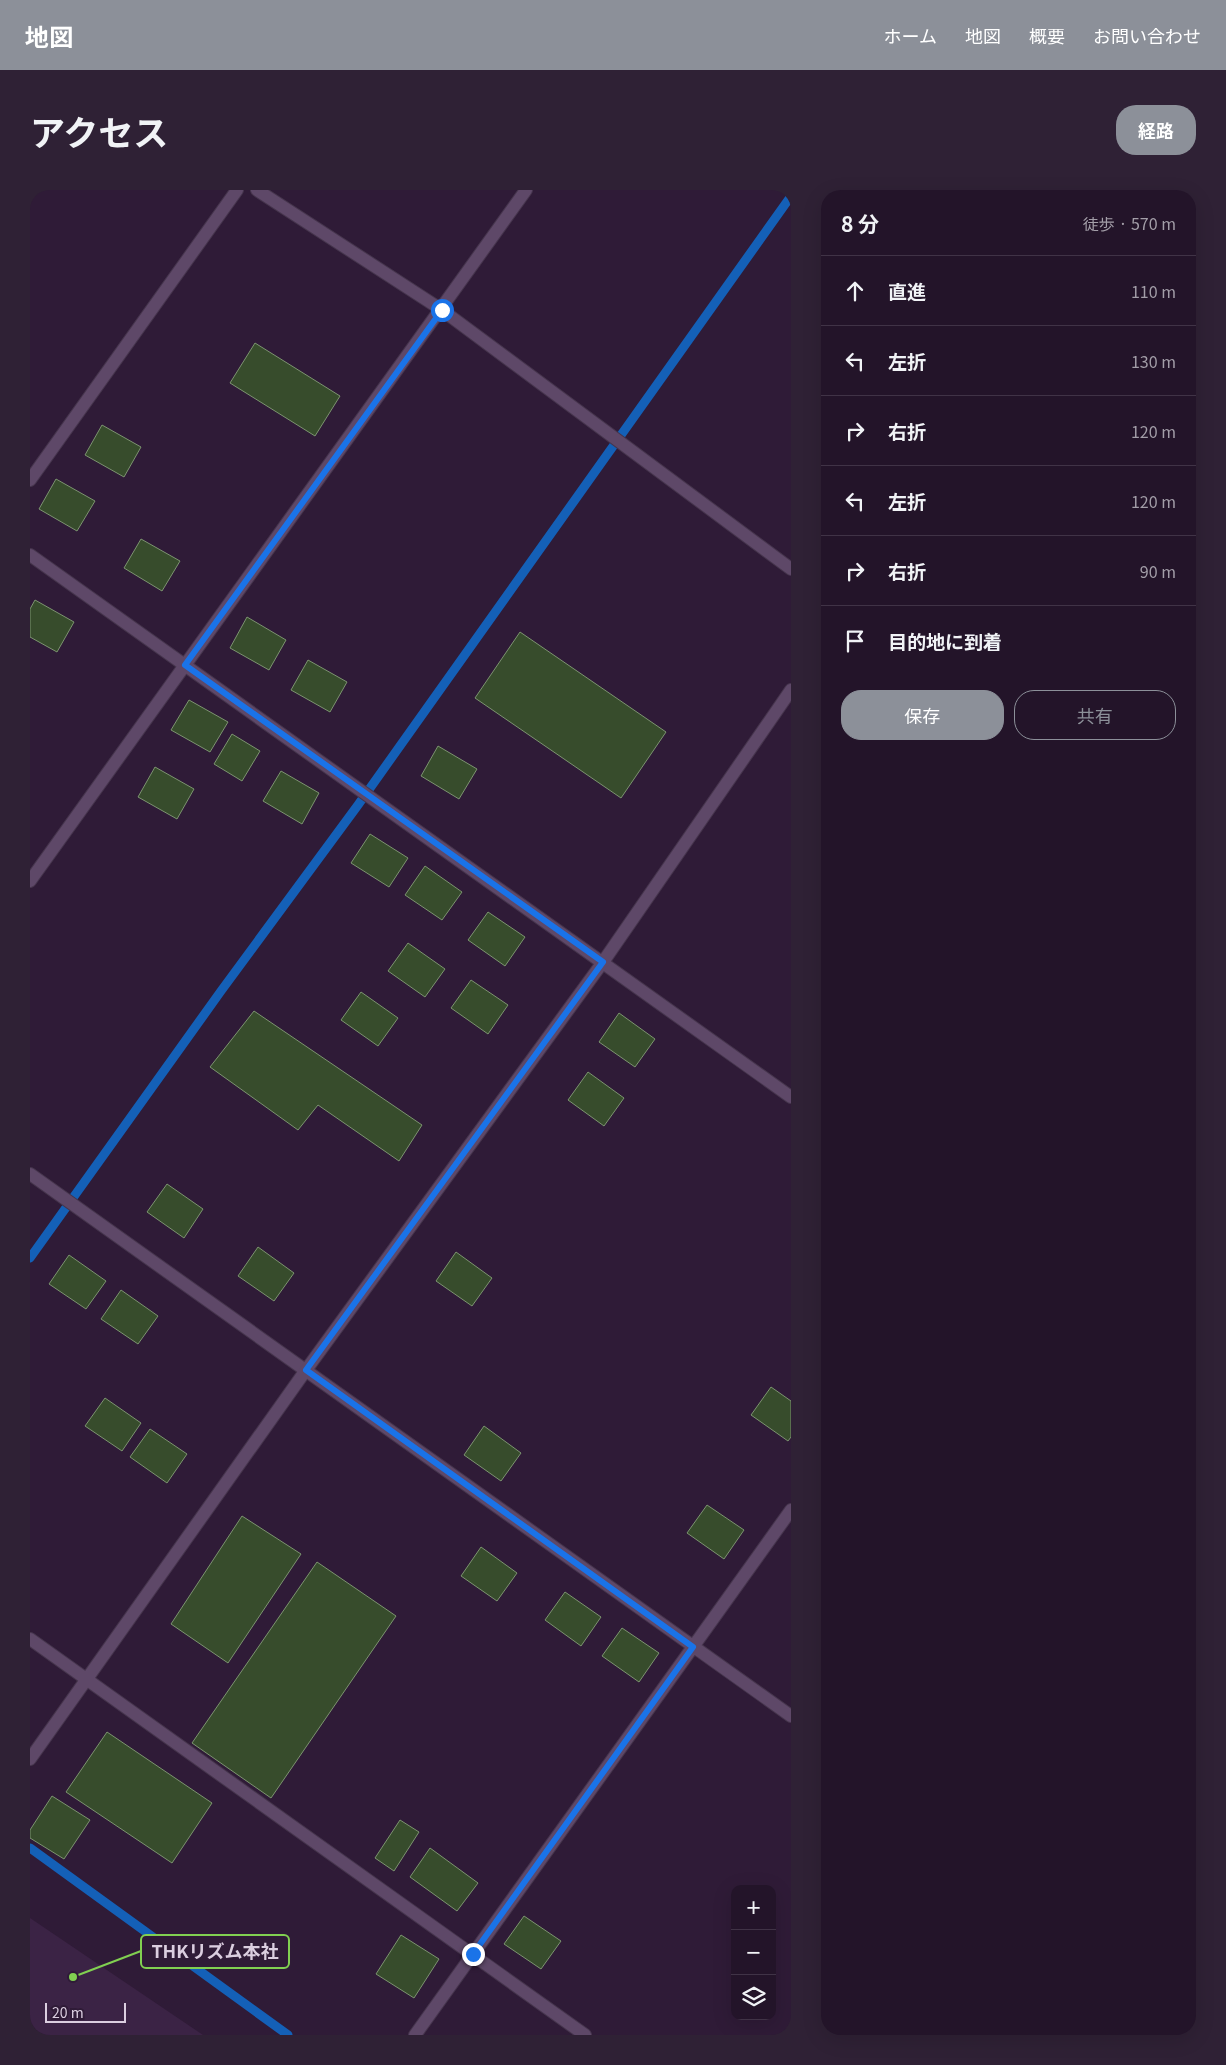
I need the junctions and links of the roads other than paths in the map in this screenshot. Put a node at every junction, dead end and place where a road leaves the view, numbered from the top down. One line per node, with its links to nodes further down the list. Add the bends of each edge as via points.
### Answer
1 (237, 190): 5 (street)
2 (257, 190): 4 (street)
3 (526, 190): 4 (street)
4 (442, 310): 7 (street); 8 (street)
5 (30, 480)
6 (30, 555): 8 (street)
7 (791, 569)
8 (185, 665): 10 (street); 11 (street)
9 (791, 690): 11 (street)
10 (30, 881)
11 (603, 962): 12 (street); 14 (street)
12 (791, 1097)
13 (30, 1174): 14 (street)
14 (306, 1370): 17 (street); 18 (street)
15 (791, 1510): 17 (street)
16 (30, 1639): 18 (street)
17 (693, 1647): 19 (street); 21 (street)
18 (86, 1680): 20 (street); 21 (street)
19 (791, 1716)
20 (30, 1759)
21 (473, 1954): 22 (street); 23 (street)
22 (415, 2035)
23 (585, 2035)

